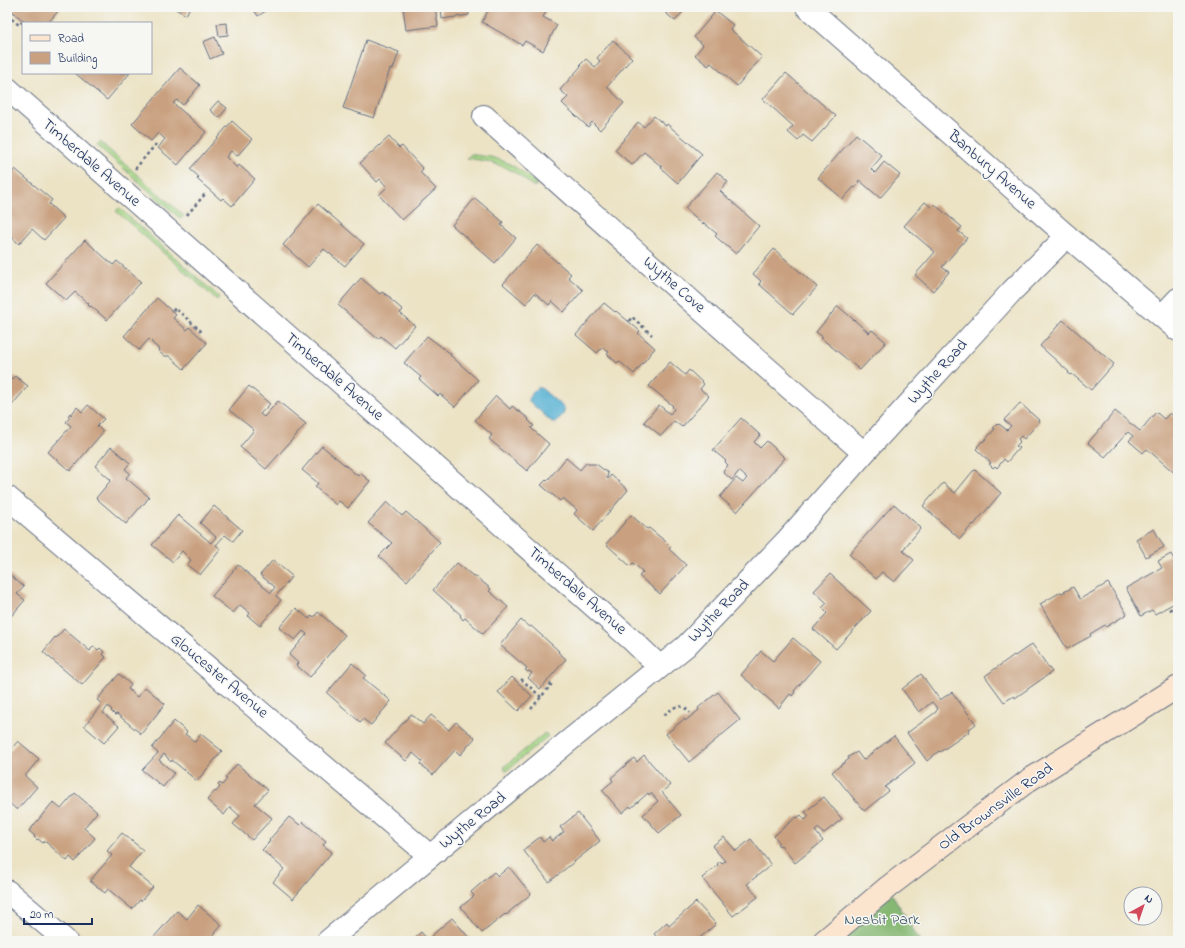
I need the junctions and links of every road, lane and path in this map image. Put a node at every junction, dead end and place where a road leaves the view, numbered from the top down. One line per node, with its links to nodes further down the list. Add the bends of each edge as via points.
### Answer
1 (807, 7): 10 (street, Banbury Avenue)
2 (7, 15): 3 (path, via 19,25)
3 (22, 22)
4 (7, 88): 22 (street, Timberdale Avenue, via 634,641)
5 (484, 116): 18 (street, Wythe Cove)
6 (156, 144): 7 (path)
7 (135, 169)
8 (206, 193): 9 (path)
9 (187, 215)
10 (1067, 236): 13 (street, Banbury Avenue); 18 (street, Wythe Road, via 1012,291)
11 (1178, 299): 13 (street)
12 (173, 311): 16 (path, via 175,308)
13 (1162, 316): 15 (street, Banbury Avenue)
14 (629, 321): 17 (path, via 632,317)
15 (1178, 330)
16 (202, 332)
17 (652, 335)
18 (864, 453): 22 (street, Wythe Road, via 788,539 686,646)
19 (7, 497): 30 (street, Gloucester Avenue)
20 (1170, 608): 21 (path, via 1172,611)
21 (1178, 608)
22 (660, 667): 30 (street, Wythe Road)
23 (521, 679): 26 (path)
24 (548, 682): 26 (path, via 551,685)
25 (1178, 687): 34 (main road, Old Brownsville Road, via 1029,780 888,887)
26 (541, 697): 27 (path)
27 (531, 709)
28 (690, 713): 29 (path, via 676,706)
29 (664, 715)
30 (430, 856): 33 (street, Wythe Road)
31 (7, 891): 32 (street)
32 (66, 941)
33 (328, 941)
34 (824, 941)

